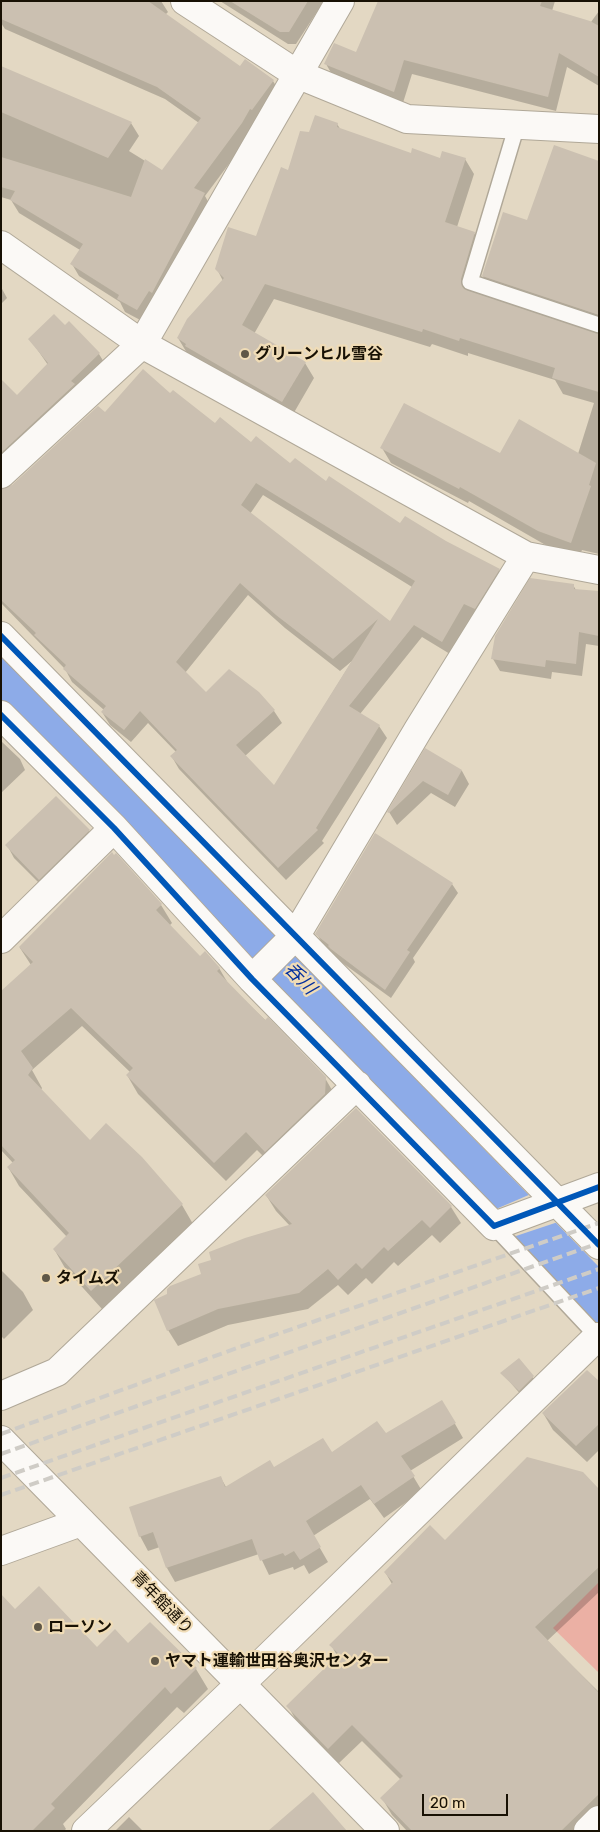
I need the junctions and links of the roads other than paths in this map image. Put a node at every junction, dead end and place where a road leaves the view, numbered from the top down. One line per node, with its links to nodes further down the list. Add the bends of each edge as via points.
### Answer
1 (185, 1): 3 (street)
2 (340, 1): 3 (street)
3 (297, 74): 4 (street, via 407,119); 8 (street)
4 (517, 125): 5 (street); 7 (lane, via 470,282)
5 (599, 129)
6 (1, 245): 8 (street)
7 (599, 325)
8 (142, 344): 9 (street); 10 (street)
9 (1, 474)
10 (526, 556): 11 (street); 16 (street)
11 (599, 570)
12 (1, 636): 16 (street)
13 (1, 715): 14 (street)
14 (114, 828): 15 (street); 17 (street)
15 (1, 939)
16 (292, 939): 17 (street); 20 (street)
17 (256, 976): 18 (street)
18 (357, 1085): 21 (street); 24 (street, via 57,1372)
19 (598, 1184): 20 (street)
20 (558, 1202): 21 (street); 22 (street)
21 (494, 1226): 23 (lane)
22 (599, 1245)
23 (598, 1337): 28 (street)
24 (1, 1396)
25 (1, 1440): 26 (street, 青年館通り)
26 (81, 1522): 27 (street); 28 (street, 青年館通り)
27 (1, 1551)
28 (240, 1684): 30 (street); 31 (street, 青年館通り)
29 (599, 1820): 32 (street)
30 (86, 1831)
31 (386, 1831)
32 (588, 1831)

